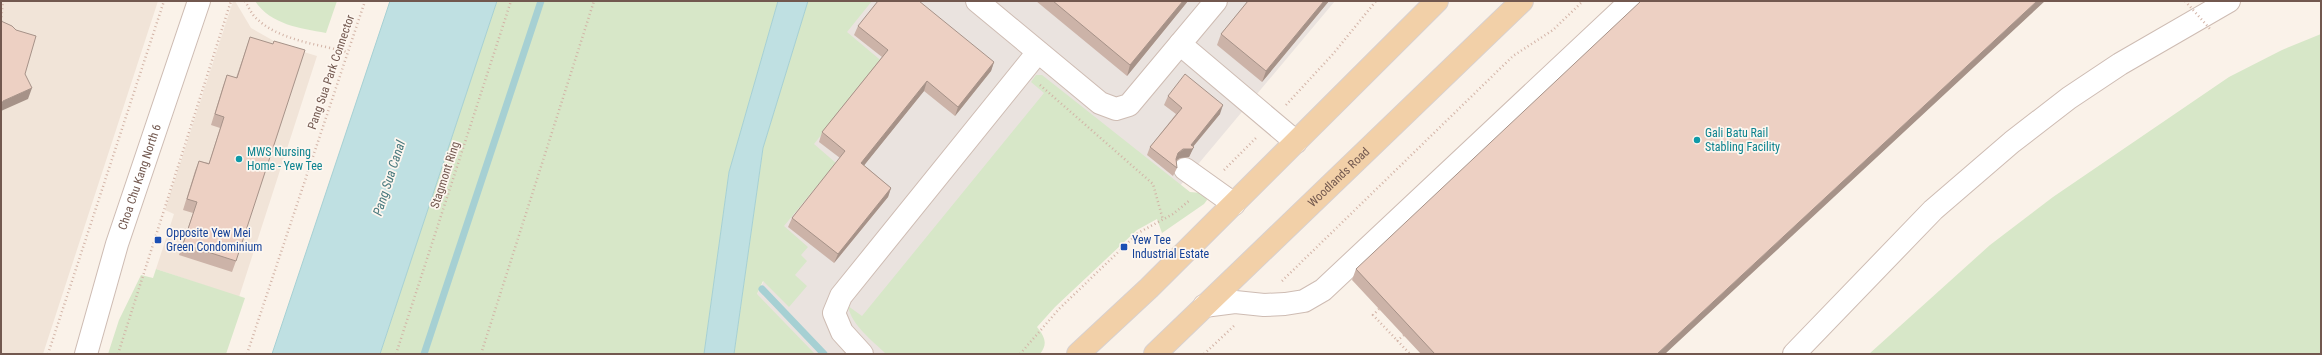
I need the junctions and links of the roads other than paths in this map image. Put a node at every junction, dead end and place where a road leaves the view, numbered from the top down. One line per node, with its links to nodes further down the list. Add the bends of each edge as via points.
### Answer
1 (199, 1): 14 (street, Choa Chu Kang North 6, via 117,244)
2 (977, 1): 9 (street)
3 (1216, 1): 8 (street)
4 (1437, 1): 10 (main road)
5 (1522, 1): 13 (main road, Woodlands Road)
6 (1631, 1): 13 (street, via 1323,290 1304,300 1257,305 1235,302)
7 (2229, 1): 18 (street, via 2120,64 2069,98 2012,142 1934,210)
8 (1180, 44): 9 (street, via 1129,105 1116,109 1100,103); 10 (street)
9 (1038, 52): 15 (street, via 841,296 834,313 842,332)
10 (1296, 142): 12 (main road)
11 (1185, 169): 12 (street)
12 (1234, 204): 16 (main road)
13 (1204, 306): 17 (main road, Woodlands Road)
14 (86, 354)
15 (862, 354)
16 (1078, 354)
17 (1155, 354)
18 (1794, 354)

